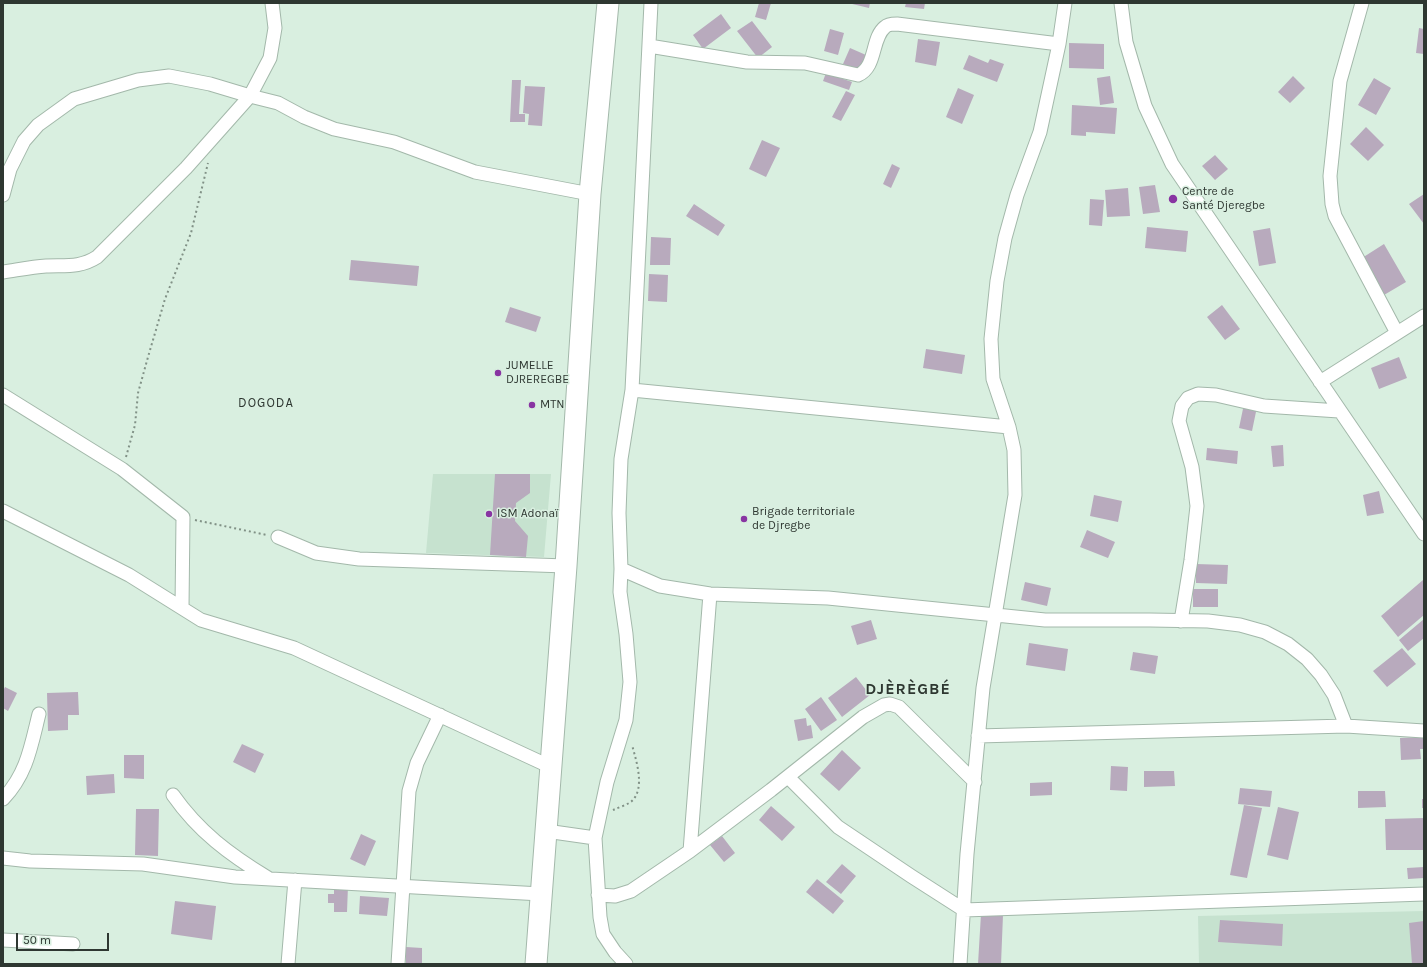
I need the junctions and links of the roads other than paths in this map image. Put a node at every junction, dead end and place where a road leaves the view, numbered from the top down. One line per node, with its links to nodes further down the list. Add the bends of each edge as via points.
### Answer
1 (272, 3): 9 (street, via 275,28 270,58)
2 (608, 3): 10 (highway)
3 (651, 3): 8 (street)
4 (1065, 3): 7 (street)
5 (1121, 3): 15 (street, via 1126,42 1145,106 1172,164)
6 (1362, 3): 14 (street, via 1340,81 1330,176 1332,204 1335,216)
7 (1059, 44): 8 (street, via 897,24 886,26 881,31 867,68 858,75 805,63 747,62); 19 (street, via 1040,132 1017,195 997,281 991,366)
8 (649, 46): 16 (street)
9 (250, 96): 10 (street, via 278,103 334,129 394,142 475,172); 11 (street, via 210,84 169,76 138,80 74,99 38,125 24,141 10,169); 12 (street, via 186,168 97,257 77,266 45,266)
10 (590, 194): 23 (highway)
11 (3, 195)
12 (3, 272)
13 (1424, 316): 14 (street)
14 (1397, 333): 15 (street)
15 (1320, 382): 18 (street)
16 (632, 390): 19 (street); 24 (street, via 621,459)
17 (3, 395): 26 (street, via 122,469 183,517)
18 (1339, 411): 21 (street); 28 (street, via 1264,406 1216,395 1198,394 1188,398 1182,406 1179,422 1192,467 1197,506)
19 (1009, 427): 27 (street, via 1016,472 1015,495)
20 (3, 511): 26 (street, via 129,575)
21 (1424, 534)
22 (278, 537): 23 (street, via 316,553 358,559)
23 (566, 566): 34 (highway)
24 (621, 569): 25 (street, via 660,586); 40 (street, via 620,592 630,682 626,720 615,752)
25 (710, 594): 27 (street, via 828,598); 41 (street)
26 (182, 608): 30 (street, via 201,620 294,648)
27 (996, 614): 28 (street, via 1045,620); 33 (street, via 983,688)
28 (1181, 620): 31 (street, via 1240,625 1265,632 1288,644 1307,659 1321,675 1334,695)
29 (39, 714): 38 (street, via 24,770 14,788)
30 (440, 715): 34 (street); 45 (street, via 416,763 409,791)
31 (1346, 726): 32 (street); 33 (street)
32 (1424, 731)
33 (978, 736): 36 (street)
34 (551, 767): 39 (highway)
35 (788, 777): 36 (street, via 863,717 890,704 899,707); 41 (street); 49 (street, via 838,826)
36 (975, 782): 49 (street)
37 (173, 795): 43 (street, via 186,814 204,832 237,859)
38 (3, 799)
39 (546, 831): 40 (street); 46 (highway)
40 (595, 838): 48 (street)
41 (690, 851): 48 (street, via 631,891 615,896)
42 (3, 858): 43 (street, via 143,864 235,877)
43 (269, 879): 44 (street)
44 (295, 880): 45 (street); 52 (street)
45 (404, 887): 46 (street); 53 (street)
46 (541, 894): 54 (highway)
47 (1424, 894): 49 (street)
48 (598, 895): 55 (street, via 603,934)
49 (964, 910): 56 (street)
50 (3, 940): 51 (street)
51 (73, 944)
52 (288, 964)
53 (398, 964)
54 (536, 964)
55 (626, 964)
56 (960, 964)

